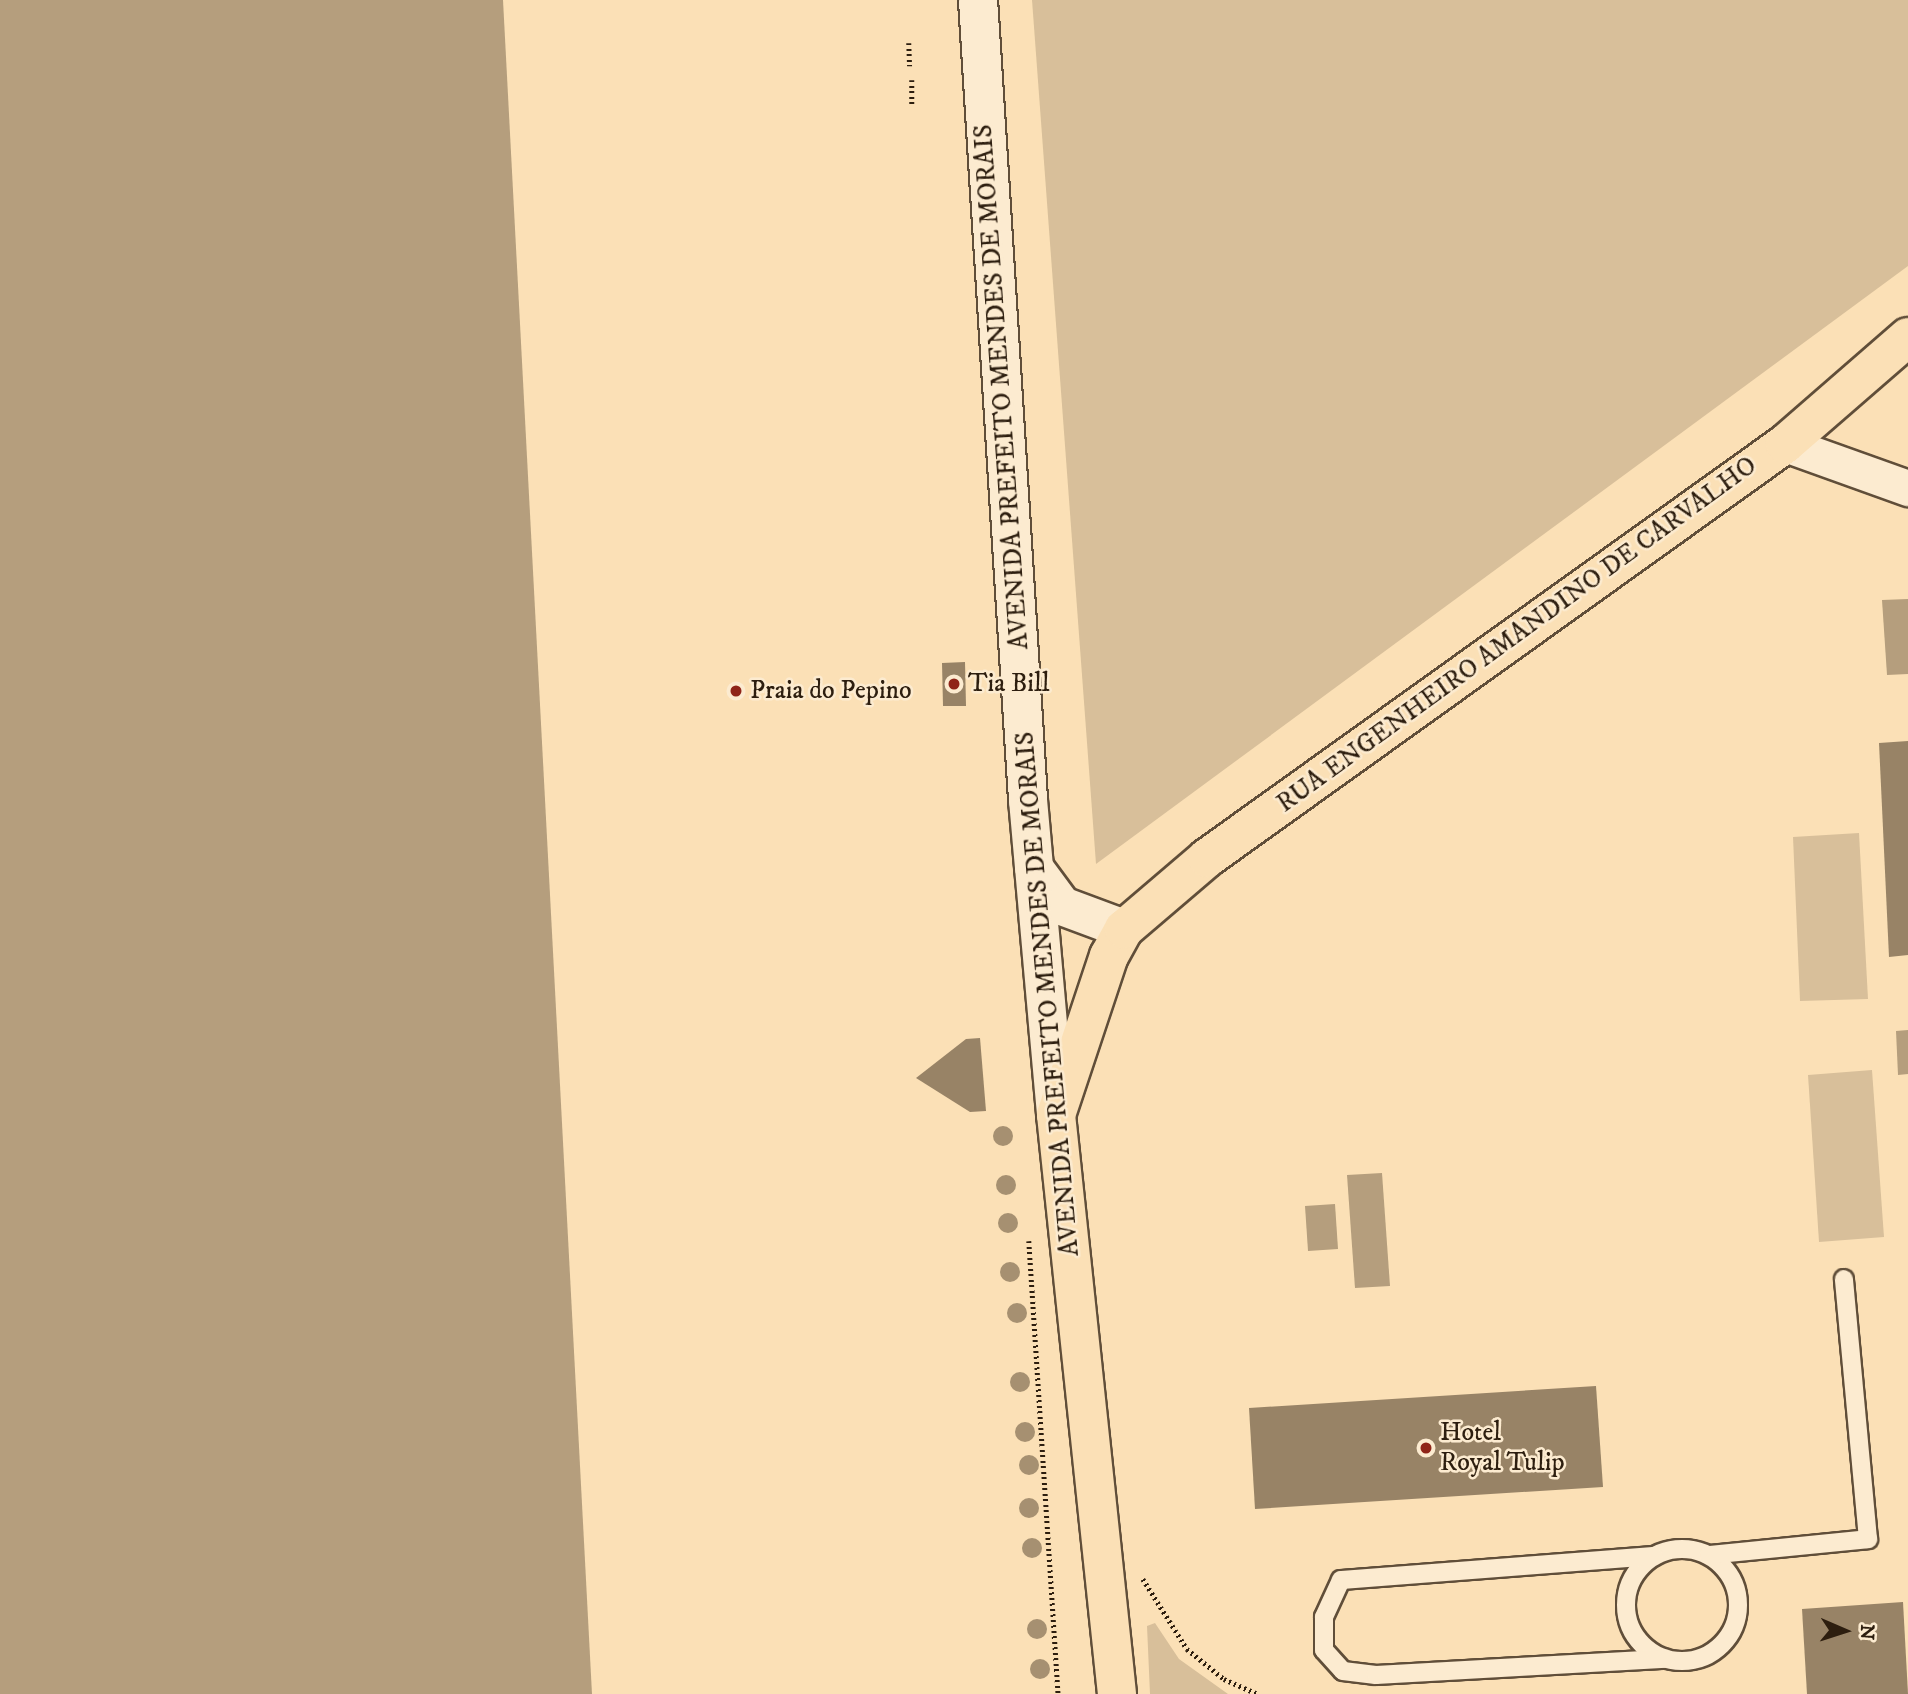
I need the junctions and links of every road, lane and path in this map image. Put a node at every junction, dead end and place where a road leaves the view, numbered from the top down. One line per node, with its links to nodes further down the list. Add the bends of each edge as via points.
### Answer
1 (978, 0): 9 (street, AVENIDA PREFEITO MENDES DE MORAIS)
2 (909, 44): 3 (path)
3 (910, 66)
4 (912, 80): 5 (path)
5 (912, 105)
6 (1908, 337): 7 (main road, RUA ENGENHEIRO AMANDINO DE CARVALHO)
7 (1785, 444): 8 (street); 10 (main road, RUA ENGENHEIRO AMANDINO DE CARVALHO, via 1206,858)
8 (1908, 488)
9 (1034, 868): 10 (street, via 1062,906); 11 (street, AVENIDA PREFEITO MENDES DE MORAIS)
10 (1124, 929): 11 (main road, RUA ENGENHEIRO AMANDINO DE CARVALHO, via 1109,956)
11 (1056, 1115): 17 (main road, AVENIDA PREFEITO MENDES DE MORAIS)
12 (1844, 1279): 13 (lane, via 1868,1539)
13 (1709, 1555): 14 (lane, via 1672,1550); 16 (lane, via 1734,1582 1737,1618 1730,1635 1702,1658)
14 (1654, 1556): 16 (lane, via 1630,1584 1626,1603 1636,1638); 16 (lane, via 1341,1580 1324,1617 1324,1650 1343,1671 1376,1675)
15 (1135, 1566): 18 (path, via 1186,1649 1224,1679)
16 (1666, 1659)
17 (1117, 1694)
18 (1256, 1694)

